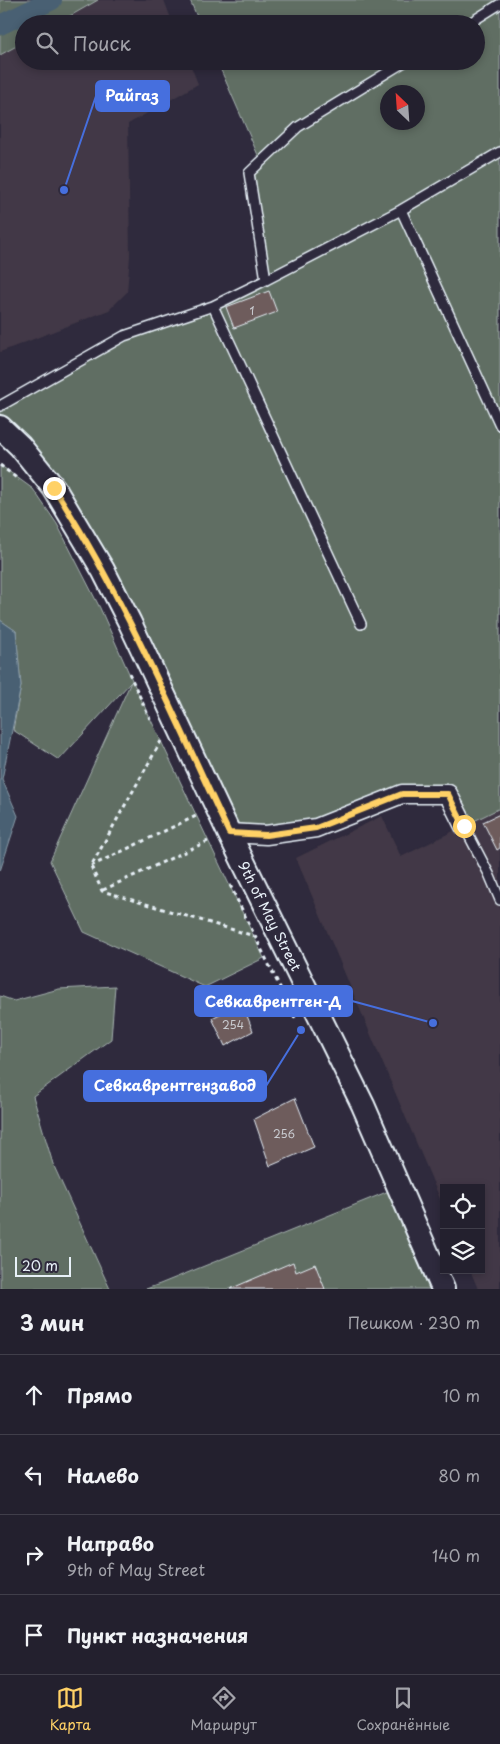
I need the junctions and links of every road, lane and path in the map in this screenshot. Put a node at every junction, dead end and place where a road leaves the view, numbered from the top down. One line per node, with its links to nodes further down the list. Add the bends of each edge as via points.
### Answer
1 (500, 4): 2 (lane)
2 (482, 15)
3 (391, 70): 6 (lane, via 298,127 249,173)
4 (500, 152): 5 (lane)
5 (401, 210): 6 (lane); 9 (lane)
6 (266, 280): 7 (lane)
7 (212, 306): 8 (lane, via 124,336); 13 (lane)
8 (0, 406)
9 (500, 425)
10 (0, 428): 19 (street, 9th of May Street, via 20,446 54,488 104,570 143,650)
11 (0, 465): 12 (path)
12 (26, 485)
13 (361, 624)
14 (128, 671): 15 (path)
15 (153, 724)
16 (157, 732): 20 (path, via 161,741)
17 (196, 816): 20 (path)
18 (464, 826): 19 (street, via 448,794 402,794 316,828); 22 (lane)
19 (219, 837): 21 (path); 24 (street, 9th of May Street, via 363,1105)
20 (91, 866): 21 (path)
21 (102, 891): 23 (path)
22 (500, 900)
23 (254, 936)
24 (443, 1289)

